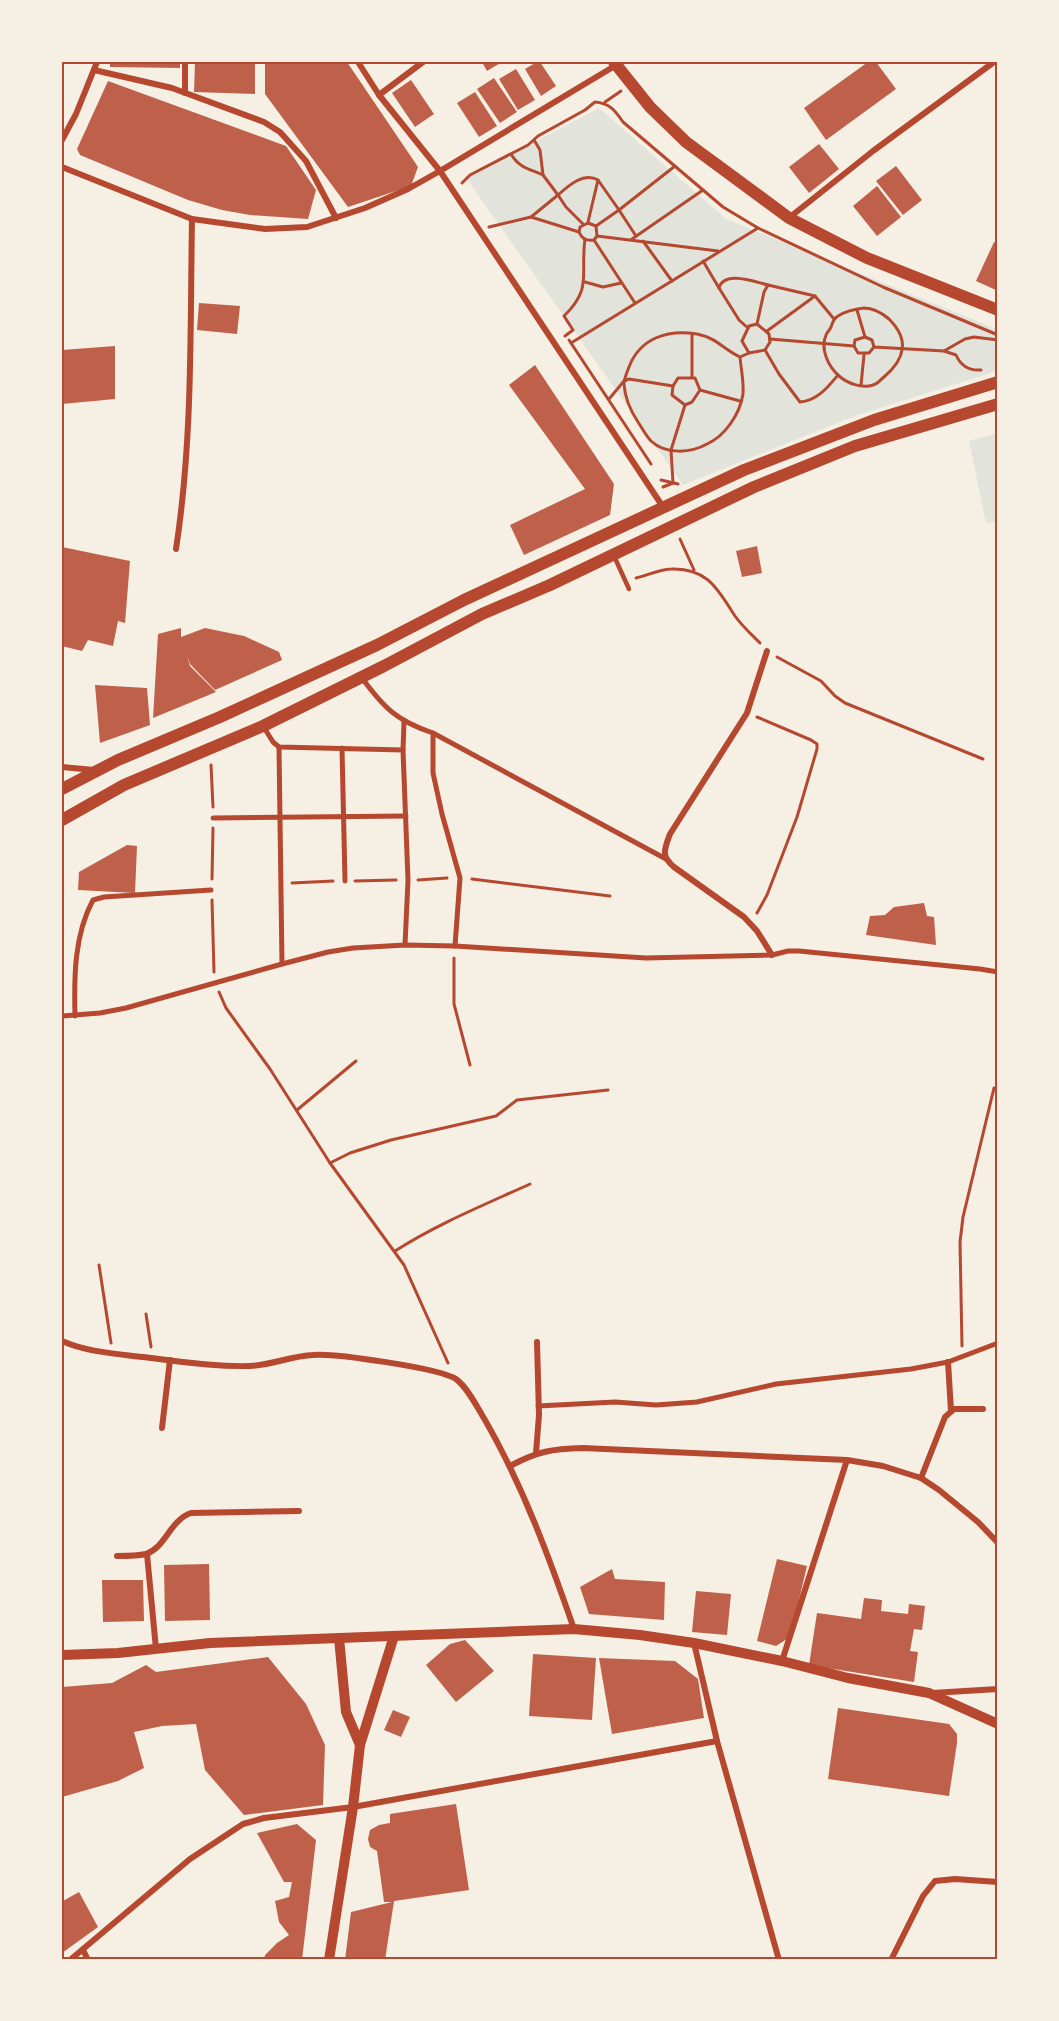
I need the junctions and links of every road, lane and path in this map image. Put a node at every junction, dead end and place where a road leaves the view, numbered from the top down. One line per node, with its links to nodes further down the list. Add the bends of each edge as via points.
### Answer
1 (97, 62): 7 (street)
2 (185, 62): 8 (street)
3 (358, 62): 9 (street)
4 (423, 62): 9 (street)
5 (994, 62): 24 (street)
6 (617, 63): 15 (street); 24 (main road, via 650,107 686,142)
7 (94, 70): 8 (street); 10 (street)
8 (184, 93): 23 (street, via 264,122 280,132 306,161)
9 (379, 95): 15 (street)
10 (62, 140)
11 (534, 140): 12 (path); 13 (path, via 595,102 605,102); 16 (path, via 540,150)
12 (511, 154): 16 (path, via 524,169); 18 (path)
13 (675, 166): 19 (path); 21 (path)
14 (62, 167): 25 (street)
15 (440, 171): 23 (street); 85 (street)
16 (543, 176): 20 (path)
17 (598, 180): 20 (path, via 586,176); 21 (path); 26 (path)
18 (454, 187)
19 (703, 190): 30 (path); 33 (path)
20 (558, 195): 22 (path); 27 (path)
21 (619, 210): 28 (path); 33 (path)
22 (531, 217): 29 (path); 31 (path)
23 (336, 218): 25 (street, via 307,227 265,229)
24 (789, 218): 48 (main road, via 867,258)
25 (192, 219): 88 (street, via 188,460)
26 (588, 223): 27 (path); 28 (path)
27 (583, 224): 31 (path)
28 (596, 226): 32 (path)
29 (486, 228)
30 (758, 228): 38 (path); 55 (path)
31 (579, 232): 34 (path)
32 (597, 236): 35 (path); 36 (path)
33 (636, 236): 36 (path)
34 (585, 239): 35 (path); 41 (path)
35 (594, 240): 42 (path)
36 (630, 240): 37 (path)
37 (643, 241): 38 (path); 40 (path)
38 (720, 251): 39 (path)
39 (703, 261): 40 (path); 44 (path)
40 (672, 281): 46 (path)
41 (585, 282): 42 (path, via 603,287); 56 (path, via 564,316 573,330)
42 (621, 283): 46 (path)
43 (768, 285): 44 (path, via 733,278 720,283); 45 (path); 50 (path)
44 (719, 288): 51 (path, via 739,320)
45 (815, 296): 49 (path); 53 (path)
46 (635, 303): 60 (path)
47 (857, 309): 49 (path); 57 (path); 64 (path, via 870,308 884,315 900,333)
48 (998, 310)
49 (834, 319): 61 (path)
50 (757, 324): 51 (path); 53 (path)
51 (748, 327): 67 (path, via 742,341)
52 (561, 330): 56 (path)
53 (767, 331): 58 (path)
54 (692, 334): 69 (path, via 720,342); 72 (path); 73 (path, via 668,333 653,339 636,354)
55 (998, 335)
56 (565, 336): 60 (path)
57 (865, 337): 62 (path, via 855,340); 63 (path)
58 (770, 339): 61 (path); 65 (path)
59 (998, 340): 66 (path, via 974,337)
60 (571, 343): 78 (path)
61 (824, 344): 62 (path); 71 (path, via 827,361)
62 (854, 346): 68 (path)
63 (874, 346): 64 (path); 68 (path)
64 (903, 348): 66 (path); 75 (path, via 890,373 871,386)
65 (765, 350): 67 (path); 71 (path, via 800,402 815,398)
66 (944, 351): 70 (path, via 956,355 970,370)
67 (748, 353): 69 (path)
68 (864, 355): 75 (path)
69 (740, 357): 79 (path)
70 (987, 368)
71 (838, 375): 75 (path)
72 (692, 377): 76 (path, via 678,378); 77 (path)
73 (624, 381): 76 (path); 78 (path); 82 (path, via 629,409 652,442)
74 (998, 382): 86 (main road, via 821,439)
75 (861, 385)
76 (672, 386): 81 (path, via 672,395)
77 (700, 390): 79 (path); 81 (path)
78 (609, 399): 83 (path, via 660,480)
79 (740, 401): 82 (path, via 717,440 686,452)
80 (998, 404): 87 (main road, via 855,446)
81 (685, 405): 82 (path)
82 (671, 450): 83 (path)
83 (673, 483): 84 (path); 85 (path)
84 (683, 485)
85 (652, 491): 86 (street)
86 (663, 507): 105 (main road, via 377,645)
87 (674, 525): 89 (main road); 90 (path)
88 (176, 549)
89 (613, 553): 91 (lane); 94 (main road, via 482,614)
90 (694, 570): 91 (path, via 670,569); 93 (path, via 713,584 740,623)
91 (625, 580): 92 (lane)
92 (629, 589)
93 (767, 651): 95 (street); 103 (path, via 822,681 845,703)
94 (362, 678): 96 (street, via 379,702); 97 (main road)
95 (747, 713): 112 (street, via 670,834); 119 (path, via 817,744 790,835 767,895)
96 (404, 722): 98 (street); 102 (street)
97 (263, 726): 99 (street); 100 (main road)
98 (433, 733): 112 (street); 113 (street, via 433,773)
99 (279, 747): 101 (street); 110 (street)
100 (210, 748): 109 (path); 111 (main road, via 124,785)
101 (342, 748): 102 (street); 108 (street)
102 (403, 750): 107 (street)
103 (983, 759)
104 (62, 767): 105 (street)
105 (96, 770): 106 (main road)
106 (62, 789)
107 (406, 816): 108 (street); 114 (street)
108 (343, 817): 110 (street); 115 (street)
109 (213, 818): 110 (street); 117 (path)
110 (280, 818): 116 (street)
111 (62, 820)
112 (666, 860): 119 (street)
113 (460, 878): 114 (path); 118 (path); 121 (street)
114 (408, 880): 115 (path); 120 (street)
115 (345, 881): 116 (path)
116 (281, 883): 123 (street)
117 (211, 890): 125 (path); 127 (street, via 93,900 82,928 76,962)
118 (610, 896)
119 (751, 924): 122 (street)
120 (405, 945): 121 (street); 123 (street, via 327,952)
121 (455, 946): 122 (street, via 646,958); 129 (path, via 454,1004)
122 (772, 955): 124 (street, via 814,952)
123 (282, 964): 125 (street)
124 (998, 972)
125 (215, 983): 127 (street, via 126,1008); 132 (path, via 226,1008)
126 (62, 1016): 127 (street)
127 (75, 1016)
128 (356, 1061): 132 (path)
129 (470, 1065)
130 (994, 1088): 143 (path, via 960,1242)
131 (608, 1090): 133 (path, via 517,1100 496,1116 391,1140)
132 (297, 1111): 133 (path)
133 (330, 1163): 135 (path)
134 (530, 1184): 135 (path)
135 (394, 1251): 147 (path, via 404,1264)
136 (99, 1265): 142 (path)
137 (146, 1314): 144 (path)
138 (62, 1341): 141 (street); 142 (street)
139 (537, 1342): 148 (street)
140 (998, 1343): 143 (street)
141 (62, 1349)
142 (112, 1354): 144 (street)
143 (964, 1357): 146 (street)
144 (153, 1358): 145 (street)
145 (170, 1360): 147 (street, via 254,1366 328,1354 429,1370); 151 (street)
146 (948, 1362): 148 (street, via 776,1384 698,1402); 150 (street)
147 (456, 1379): 154 (street)
148 (538, 1406): 152 (street)
149 (984, 1409): 150 (street)
150 (951, 1411): 155 (street, via 941,1423)
151 (162, 1428)
152 (536, 1453): 153 (street, via 561,1448 613,1448); 154 (street)
153 (847, 1460): 155 (street); 166 (street)
154 (510, 1466): 160 (street)
155 (921, 1478): 157 (street, via 960,1506)
156 (299, 1510): 158 (street, via 191,1513 180,1518)
157 (998, 1543)
158 (147, 1554): 159 (street); 164 (street)
159 (117, 1556)
160 (574, 1629): 161 (street); 163 (street)
161 (394, 1636): 162 (street); 171 (street)
162 (339, 1638): 164 (street); 171 (street, via 346,1712)
163 (694, 1643): 166 (street); 170 (street)
164 (156, 1649): 165 (street)
165 (62, 1655)
166 (782, 1661): 168 (street)
167 (998, 1689): 168 (street)
168 (930, 1693): 169 (street)
169 (998, 1725)
170 (717, 1741): 172 (street); 178 (street)
171 (360, 1745): 172 (street)
172 (353, 1807): 174 (street, via 255,1820 237,1826 190,1859); 177 (street)
173 (998, 1882): 179 (street, via 935,1881 923,1896)
174 (83, 1950): 175 (street); 176 (street)
175 (70, 1959)
176 (88, 1959)
177 (329, 1959)
178 (779, 1959)
179 (891, 1959)

